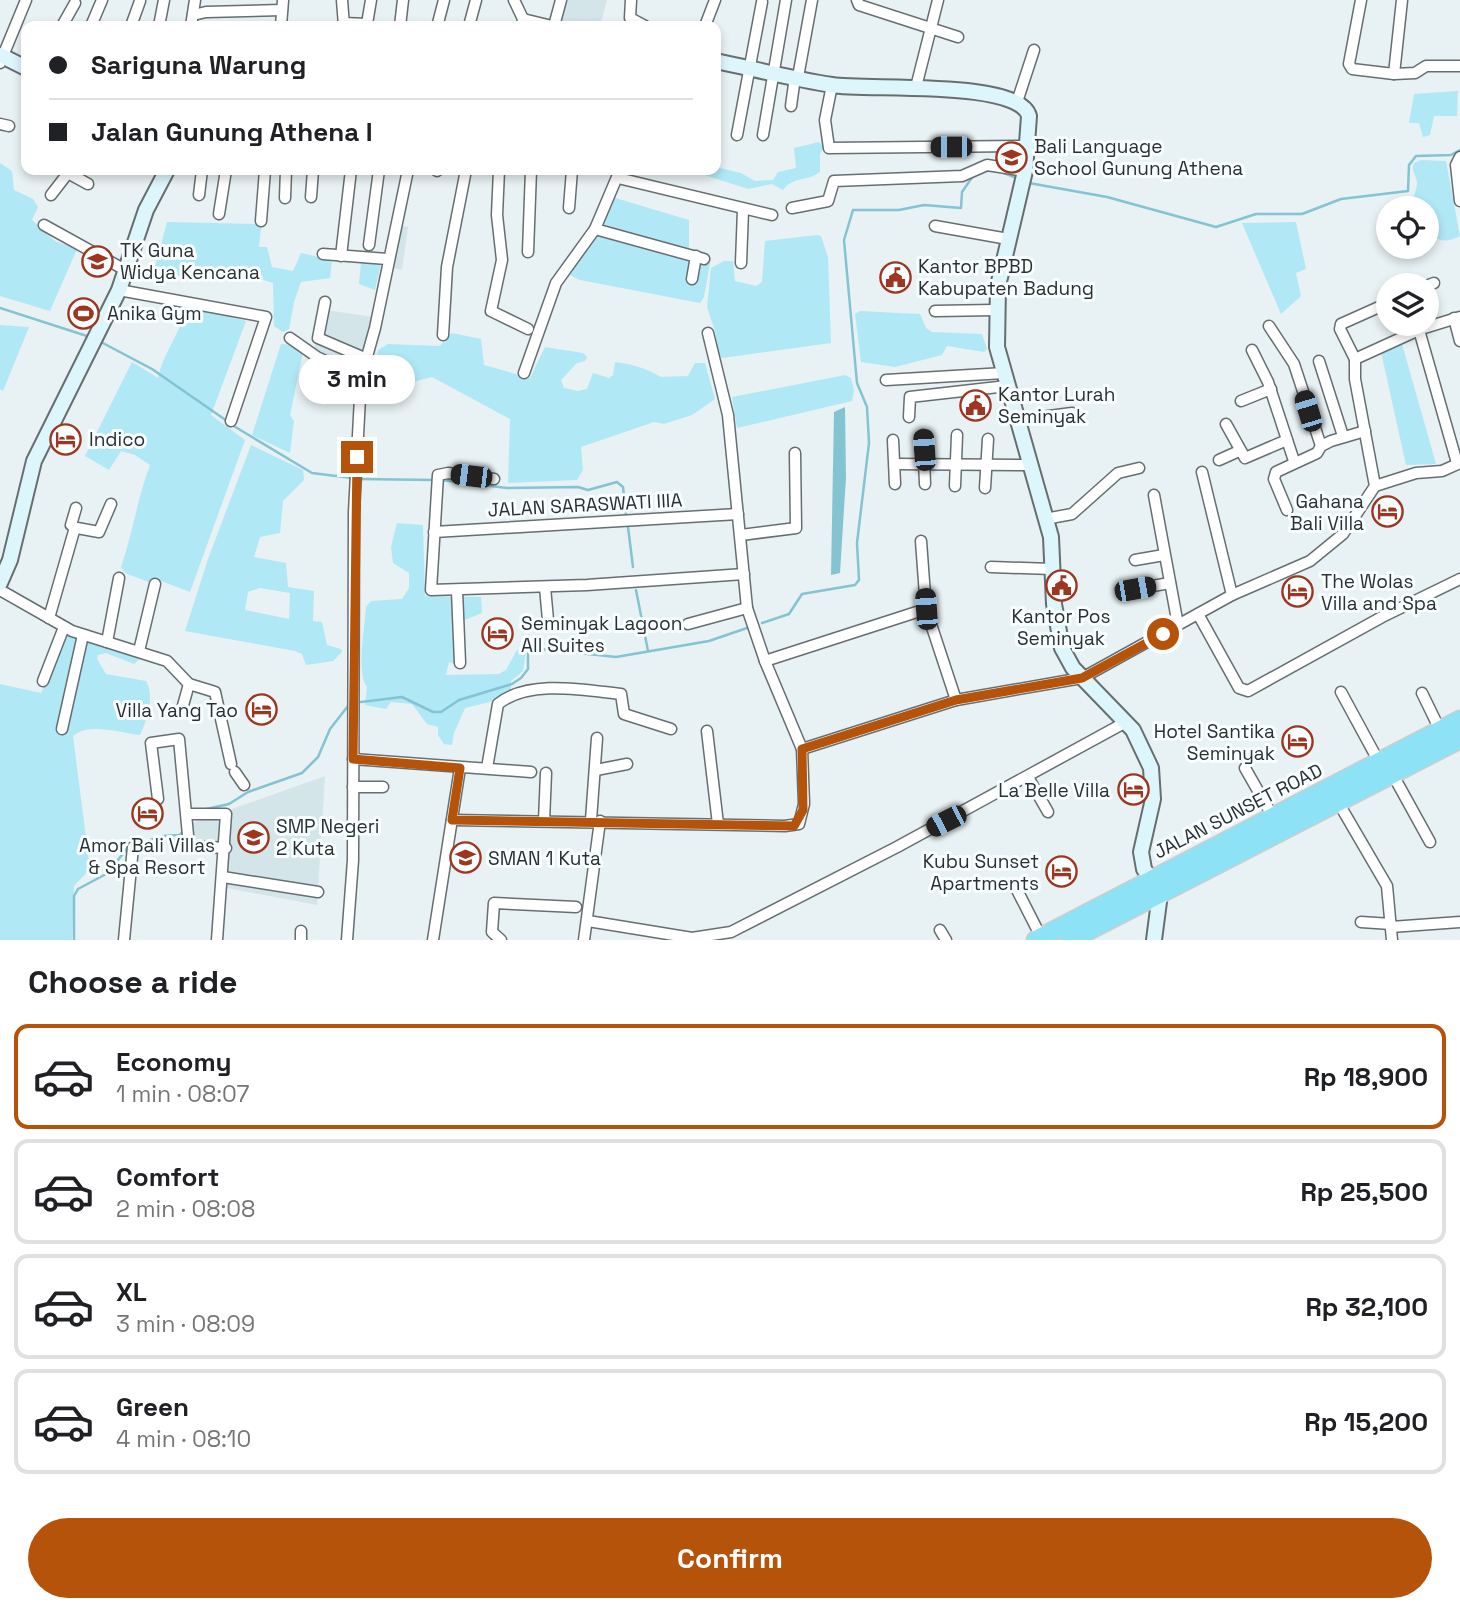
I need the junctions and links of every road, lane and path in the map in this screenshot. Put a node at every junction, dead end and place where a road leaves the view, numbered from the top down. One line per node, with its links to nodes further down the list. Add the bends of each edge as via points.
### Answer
1 (26, 0): 42 (street)
2 (102, 0): 26 (street)
3 (164, 0): 28 (street)
4 (195, 0): 29 (street)
5 (342, 0): 30 (street)
6 (372, 0): 31 (street)
7 (403, 0): 32 (street)
8 (444, 0): 33 (street)
9 (476, 0): 34 (street)
10 (514, 0): 35 (street)
11 (561, 0): 36 (street)
12 (631, 0): 37 (street, via 630,18)
13 (716, 0): 38 (street)
14 (786, 0): 47 (street)
15 (812, 0): 49 (street)
16 (857, 0): 39 (street, via 859,5)
17 (938, 0): 39 (street)
18 (1361, 0): 48 (street, via 1349,64 1352,69)
19 (1402, 0): 48 (street)
20 (140, 1): 27 (street)
21 (762, 2): 46 (street)
22 (75, 3): 25 (street)
23 (231, 5): 24 (street); 29 (street)
24 (283, 5)
25 (65, 21)
26 (93, 21)
27 (133, 21)
28 (160, 21)
29 (192, 21)
30 (344, 21)
31 (368, 21)
32 (401, 21)
33 (441, 21)
34 (470, 21)
35 (522, 21)
36 (555, 21)
37 (636, 21)
38 (707, 21)
39 (930, 29): 40 (street); 51 (street)
40 (958, 37)
41 (1034, 50): 52 (street)
42 (1, 58): 44 (street)
43 (721, 62): 46 (street)
44 (21, 66)
45 (1460, 66): 48 (street, via 1426,66 1416,73)
46 (748, 68): 47 (street); 54 (street)
47 (771, 72): 49 (street); 55 (street)
48 (1394, 74)
49 (797, 77): 50 (street); 53 (street)
50 (832, 85): 51 (street); 56 (street, via 825,120 829,148)
51 (916, 87): 52 (street, via 979,93)
52 (1022, 105): 56 (street)
53 (791, 106)
54 (737, 135)
55 (763, 135)
56 (1027, 146): 58 (street)
57 (1460, 157): 81 (street, via 1456,165)
58 (1025, 172): 83 (street, via 988,165 962,176 834,181 828,201); 91 (street)
59 (66, 175): 77 (street)
60 (72, 175): 76 (street)
61 (164, 175): 98 (street, via 146,210)
62 (201, 175): 78 (street)
63 (225, 175): 85 (street)
64 (265, 175): 87 (street)
65 (286, 175): 80 (street)
66 (313, 175): 79 (street)
67 (350, 175): 95 (street)
68 (378, 175): 92 (street)
69 (407, 175): 96 (street)
70 (465, 175): 110 (street, via 447,267)
71 (499, 175): 108 (street, via 502,260 491,311)
72 (531, 175): 93 (street)
73 (572, 175): 82 (street)
74 (619, 175): 90 (street)
75 (622, 175): 84 (street)
76 (88, 184)
77 (51, 195)
78 (199, 195)
79 (311, 197)
80 (285, 198)
81 (1460, 201)
82 (569, 208)
83 (792, 208)
84 (743, 210): 86 (street); 97 (street)
85 (219, 214)
86 (772, 215)
87 (261, 221)
88 (44, 225): 98 (street)
89 (935, 226): 91 (street)
90 (595, 229): 99 (street, via 700,257); 119 (street, via 556,283)
91 (1008, 239): 103 (street)
92 (369, 246)
93 (528, 252)
94 (323, 254): 95 (street)
95 (341, 256): 96 (street)
96 (387, 259): 116 (street)
97 (741, 263)
98 (127, 271): 100 (street)
99 (692, 278)
100 (119, 290): 128 (street, via 266,317); 177 (street, via 34,461)
101 (325, 302): 116 (street, via 318,338)
102 (1376, 308): 117 (street, via 1341,324)
103 (995, 310): 104 (street); 122 (street, via 997,347)
104 (935, 311)
105 (1457, 318): 106 (street); 114 (street)
106 (1439, 324)
107 (1269, 326): 137 (street, via 1294,364)
108 (528, 329)
109 (708, 333): 160 (street, via 728,415)
110 (443, 335)
111 (1406, 336): 117 (street)
112 (1421, 336): 142 (street)
113 (290, 338): 120 (street)
114 (1460, 341)
115 (1252, 350): 123 (street)
116 (367, 359): 120 (street)
117 (1355, 359): 130 (street)
118 (1319, 361): 133 (street)
119 (524, 373)
120 (361, 378): 209 (street)
121 (886, 380): 122 (street)
122 (1006, 380): 126 (street, via 910,397); 127 (street)
123 (1271, 390): 124 (street); 136 (street)
124 (1241, 401)
125 (1072, 413): 127 (street)
126 (909, 417)
127 (1018, 420): 147 (street)
128 (231, 421)
129 (1226, 424): 138 (street)
130 (1365, 431): 133 (street); 154 (street)
131 (923, 435): 144 (street)
132 (957, 435): 145 (street)
133 (1343, 436): 137 (street)
134 (988, 439): 146 (street)
135 (894, 440): 143 (street)
136 (1287, 440): 138 (street, via 1245,458); 141 (street)
137 (1321, 446): 141 (street, via 1317,453)
138 (1239, 451): 140 (street)
139 (795, 453): 164 (street, via 796,528)
140 (1219, 460)
141 (1294, 461): 159 (street, via 1274,475)
142 (1459, 463): 154 (street)
143 (895, 464): 144 (street); 151 (street)
144 (925, 464): 145 (street); 152 (street)
145 (956, 465): 146 (street); 153 (street)
146 (987, 465): 147 (street); 155 (street)
147 (1029, 465): 161 (street)
148 (1139, 468): 161 (street, via 1118,473 1072,514)
149 (1202, 472): 179 (street)
150 (494, 479): 163 (street, via 438,475)
151 (895, 484)
152 (925, 484)
153 (955, 486)
154 (1375, 486): 179 (street, via 1356,518 1328,548 1284,574)
155 (985, 488)
156 (1154, 495): 166 (street)
157 (111, 504): 162 (street, via 99,532)
158 (76, 508): 162 (street, via 71,524)
159 (1287, 510)
160 (738, 514): 163 (street, JALAN SARASWATI IIIA); 164 (street)
161 (1045, 519): 169 (street)
162 (76, 528): 183 (street)
163 (434, 532): 178 (street, via 431,590)
164 (741, 535): 170 (street)
165 (920, 541): 181 (street)
166 (1164, 555): 167 (street); 173 (street)
167 (1135, 560)
168 (992, 567): 169 (street)
169 (1052, 569): 193 (street, via 1059,638)
170 (744, 574): 175 (street); 180 (street)
171 (120, 578): 189 (street)
172 (1460, 579): 182 (street, via 1245,691)
173 (1170, 583): 176 (street); 186 (street)
174 (155, 584): 190 (street)
175 (545, 587): 178 (street); 184 (street)
176 (1135, 589)
177 (0, 590): 183 (street)
178 (457, 591): 192 (street)
179 (1233, 595): 182 (street)
180 (747, 608): 185 (street); 191 (street)
181 (926, 609): 191 (street); 198 (street)
182 (1198, 614): 186 (street)
183 (49, 618): 187 (street)
184 (548, 620)
185 (688, 624)
186 (1178, 625): 193 (street)
187 (65, 627): 188 (street); 194 (street)
188 (83, 635): 189 (street); 202 (street)
189 (107, 642): 190 (street)
190 (139, 652): 195 (street, via 172,664)
191 (765, 661): 208 (street)
192 (460, 663)
193 (1082, 678): 198 (street); 201 (street)
194 (43, 681)
195 (189, 684): 199 (street); 219 (street, via 217,693 233,768)
196 (1341, 692): 214 (street)
197 (1422, 693): 204 (street)
198 (956, 700): 208 (street)
199 (182, 709)
200 (1460, 720): 204 (highway, JALAN SUNSET ROAD)
201 (1126, 722): 218 (street); 236 (street, via 1143,748 1153,784 1141,852 1144,869)
202 (62, 729)
203 (671, 729): 212 (street, via 624,714 621,694 543,689 498,704)
204 (1440, 730): 214 (highway, JALAN SUNSET ROAD)
205 (707, 731): 230 (street)
206 (597, 738): 215 (street)
207 (1460, 739): 214 (highway)
208 (802, 749): 230 (street, via 804,804 799,824)
209 (353, 759): 211 (street); 220 (street)
210 (627, 764): 215 (street)
211 (460, 768): 212 (street); 227 (street)
212 (487, 768): 216 (street)
213 (1245, 768): 226 (street)
214 (1386, 769): 223 (highway, JALAN SUNSET ROAD); 226 (highway, JALAN SUNSET ROAD); 231 (street)
215 (596, 770): 229 (street)
216 (530, 772)
217 (546, 773): 228 (street)
218 (1028, 777): 224 (street); 243 (street, via 731,932)
219 (244, 785)
220 (353, 787): 221 (street); 247 (street)
221 (383, 787)
222 (158, 799): 225 (street, via 151,743 179,739)
223 (1338, 802): 236 (highway, JALAN SUNSET ROAD); 242 (street, via 1387,886)
224 (1048, 813)
225 (188, 814): 233 (street, via 188,846); 233 (street, via 226,814)
226 (1273, 817): 236 (highway, JALAN SUNSET ROAD)
227 (452, 820): 228 (street); 248 (street)
228 (544, 821): 229 (street)
229 (596, 821): 230 (street); 239 (street)
230 (718, 824)
231 (1430, 842)
232 (134, 847): 245 (street)
233 (226, 848): 234 (street)
234 (223, 877): 237 (street); 246 (street)
235 (1015, 886): 244 (street)
236 (1156, 887): 244 (highway, JALAN SUNSET ROAD); 251 (highway, JALAN SUNSET ROAD); 252 (street)
237 (318, 892)
238 (576, 907): 249 (street, via 496,902 492,932)
239 (588, 921): 243 (street); 250 (street)
240 (1361, 922): 242 (street)
241 (1460, 922): 242 (street)
242 (1391, 925): 253 (street)
243 (680, 938)
244 (1038, 938)
245 (124, 940)
246 (217, 940)
247 (346, 940)
248 (433, 940)
249 (501, 940)
250 (584, 940)
251 (1070, 940)
252 (1154, 940)
253 (1392, 940)

